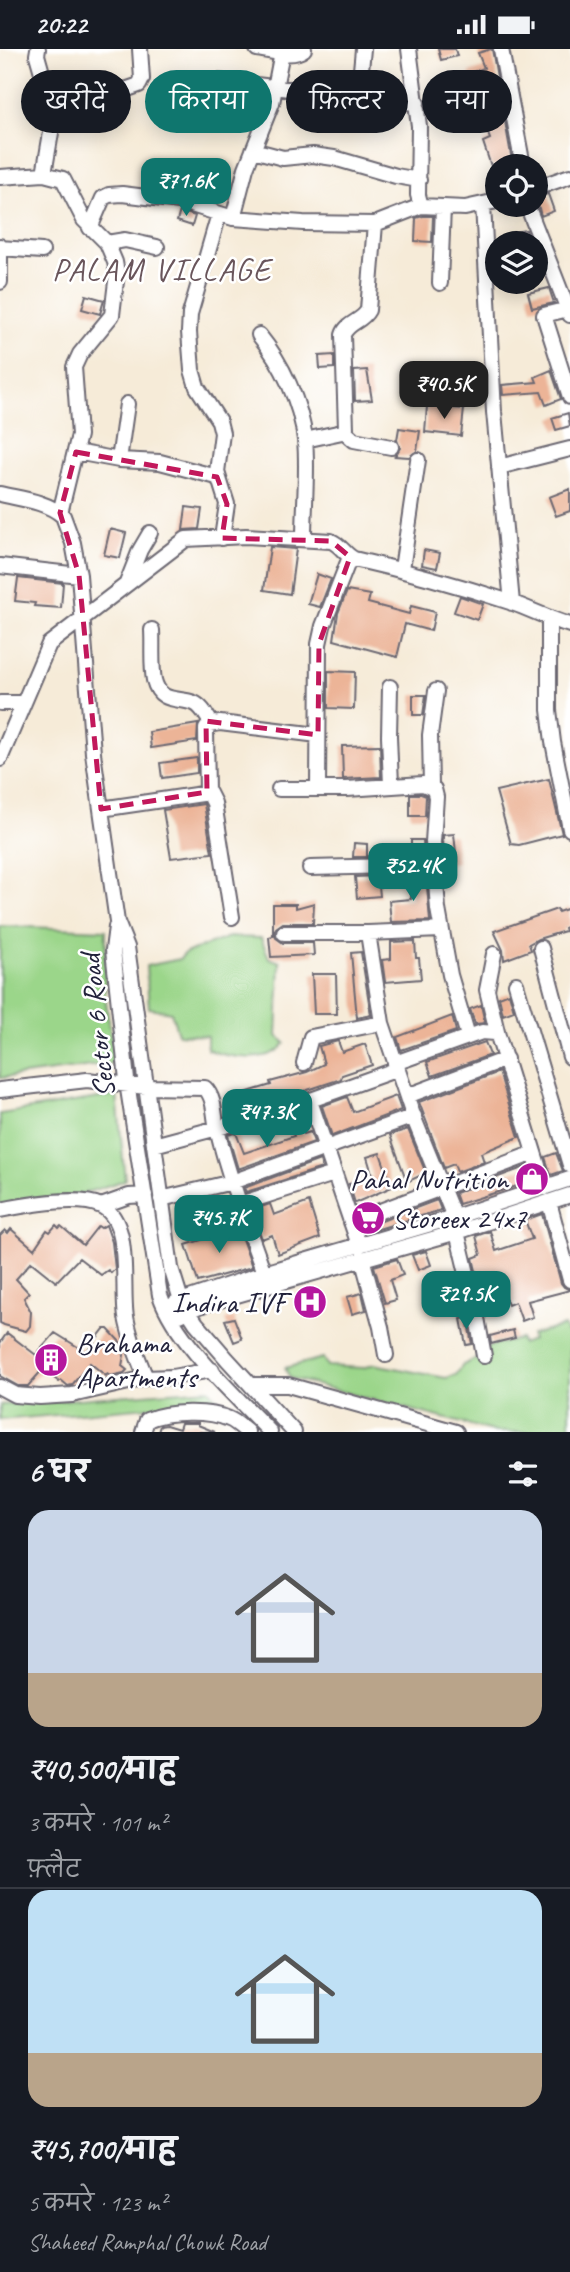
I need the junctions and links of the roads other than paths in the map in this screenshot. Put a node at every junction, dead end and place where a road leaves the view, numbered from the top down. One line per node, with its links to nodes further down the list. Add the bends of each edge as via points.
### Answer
1 (38, 49): 9 (street)
2 (140, 49): 13 (street, via 142,79)
3 (257, 49): 8 (street)
4 (304, 49): 8 (street)
5 (363, 49): 10 (street)
6 (409, 49): 14 (street)
7 (501, 49): 17 (street)
8 (282, 52): 12 (street)
9 (41, 70)
10 (362, 70)
11 (272, 86): 12 (street)
12 (275, 86): 14 (street); 16 (street)
13 (131, 88)
14 (417, 103): 21 (street)
15 (51, 133): 18 (street)
16 (253, 150): 21 (street, via 283,158 334,158); 26 (street)
17 (521, 154)
18 (44, 174): 20 (street); 30 (street, via 66,182)
19 (570, 176): 22 (street)
20 (0, 177)
21 (419, 180): 24 (street)
22 (548, 184)
23 (485, 203): 25 (street)
24 (421, 206): 25 (street); 29 (street)
25 (443, 207): 36 (street)
26 (226, 216): 29 (street); 30 (street, via 179,201 116,194 100,201); 49 (street, via 190,314 189,332 197,387 221,428)
27 (491, 217): 48 (street)
28 (532, 217): 37 (street)
29 (375, 224): 41 (street, via 369,310 343,335)
30 (90, 228): 31 (street)
31 (107, 243): 33 (street, via 125,240); 45 (street, via 117,273 114,308 75,367)
32 (0, 247): 34 (street); 35 (street)
33 (158, 247)
34 (42, 251)
35 (0, 282)
36 (440, 283)
37 (569, 312): 39 (street, via 544,314)
38 (259, 335): 42 (street, via 288,383)
39 (570, 397)
40 (127, 404): 46 (street)
41 (344, 431): 42 (street); 43 (street, via 354,440)
42 (305, 440): 54 (street)
43 (391, 447)
44 (570, 449): 48 (street)
45 (76, 453): 46 (street); 51 (street)
46 (118, 460): 49 (street, via 160,462)
47 (418, 460): 57 (street)
48 (499, 467): 60 (street)
49 (217, 477): 53 (street, via 227,504)
50 (0, 494): 51 (street)
51 (60, 513): 58 (street)
52 (150, 533): 59 (street)
53 (222, 538): 54 (street); 59 (street, via 186,540)
54 (304, 538): 55 (street, via 337,543)
55 (349, 557): 57 (street); 70 (street, via 319,644)
56 (0, 566): 58 (street)
57 (402, 569): 60 (street)
58 (79, 575): 61 (street)
59 (126, 584): 61 (street)
60 (512, 603): 62 (street)
61 (82, 618): 68 (street, via 49,644); 77 (street)
62 (549, 618): 63 (street); 78 (street, via 549,710)
63 (570, 625)
64 (152, 630): 69 (street, via 154,680 159,691 177,701 194,703)
65 (390, 687): 72 (street)
66 (436, 691): 73 (street, via 430,735)
67 (0, 703): 68 (street)
68 (24, 703): 71 (street)
69 (212, 724): 70 (street); 76 (street, via 206,729)
70 (318, 735): 75 (street)
71 (0, 759)
72 (391, 785): 73 (street); 75 (street)
73 (431, 786): 79 (street, via 436,797)
74 (279, 789): 75 (street)
75 (318, 789)
76 (206, 792): 77 (street); 81 (street, via 214,803)
77 (101, 809): 82 (street)
78 (570, 829)
79 (434, 865): 80 (street); 83 (street)
80 (310, 867)
81 (232, 917)
82 (117, 922): 96 (street, Sector 6 Road, via 113,950); 97 (street, Sector 6 Road, via 127,947)
83 (440, 930): 85 (street); 90 (street)
84 (284, 933): 85 (street)
85 (368, 933): 89 (street)
86 (541, 949): 92 (street)
87 (494, 954): 91 (street, via 487,990)
88 (516, 983): 106 (street)
89 (382, 1023): 94 (street, via 311,1037); 95 (street)
90 (468, 1036): 91 (street, via 485,1032); 95 (street)
91 (498, 1036): 93 (street)
92 (570, 1057)
93 (506, 1059): 99 (street); 105 (street)
94 (304, 1063)
95 (396, 1066): 99 (street); 100 (street)
96 (128, 1084): 97 (street); 98 (street, via 87,1080); 111 (street, Sector 6 Road)
97 (146, 1087): 102 (street, via 205,1089 212,1099); 103 (street, Sector 6 Road)
98 (0, 1090)
99 (407, 1096): 101 (street)
100 (310, 1101): 102 (street); 104 (street)
101 (414, 1116): 104 (street); 110 (street)
102 (217, 1128): 103 (street); 109 (street)
103 (153, 1145): 114 (street, Sector 6 Road)
104 (326, 1148): 107 (street); 109 (street)
105 (534, 1153): 110 (street); 112 (street)
106 (570, 1165)
107 (334, 1174): 115 (street); 118 (street)
108 (570, 1179): 112 (street)
109 (232, 1182): 114 (street); 115 (street)
110 (442, 1188): 118 (street); 119 (street)
111 (145, 1195): 116 (street); 124 (street, Sector 6 Road, via 156,1279)
112 (547, 1195): 113 (street); 119 (street); 122 (street)
113 (570, 1195)
114 (161, 1199): 123 (street, Sector 6 Road, via 171,1268)
115 (240, 1204): 121 (street)
116 (101, 1206): 117 (street, via 58,1201); 128 (street, via 119,1229 125,1316)
117 (0, 1210)
118 (351, 1222): 120 (street)
119 (455, 1225): 120 (street); 126 (street)
120 (360, 1252): 121 (street); 123 (street); 125 (street)
121 (264, 1273): 123 (street)
122 (570, 1280)
123 (184, 1305): 124 (street); 129 (street, Sector 6 Road)
124 (168, 1314): 127 (street, Sector 6 Road)
125 (386, 1355)
126 (484, 1356)
127 (212, 1370): 128 (street); 133 (street, Sector 6 Road)
128 (146, 1378): 130 (street, via 40,1398 15,1395)
129 (251, 1385): 134 (street, Sector 6 Road); 135 (street, via 288,1385)
130 (0, 1387)
131 (143, 1432): 132 (street, via 148,1420 181,1413 229,1419)
132 (247, 1432)
133 (270, 1432)
134 (294, 1432)
135 (456, 1432)

